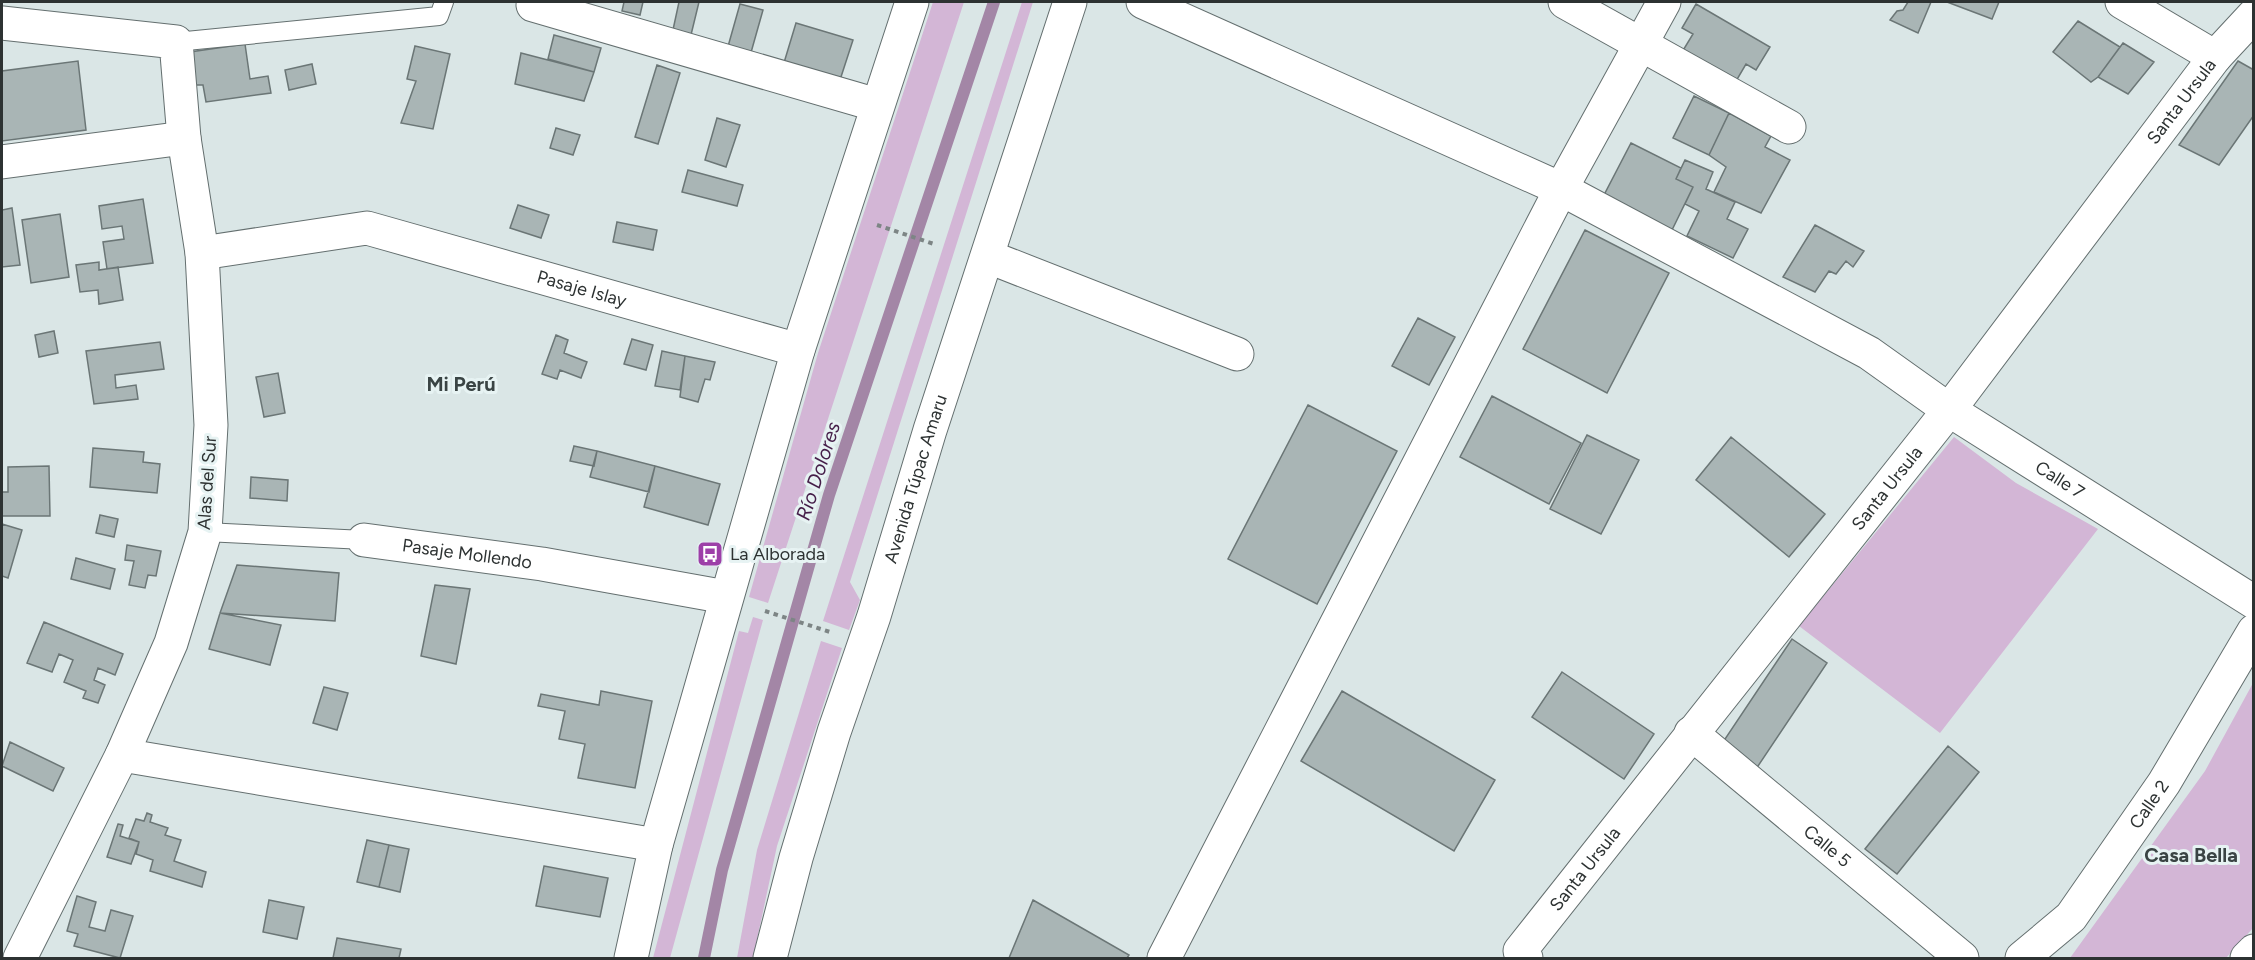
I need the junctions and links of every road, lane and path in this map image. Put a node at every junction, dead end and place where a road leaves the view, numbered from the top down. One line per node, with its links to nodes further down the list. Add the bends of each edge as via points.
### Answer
1 (444, 2): 11 (lane, via 439,16)
2 (912, 2): 14 (street)
3 (1070, 2): 22 (street, Avenida Túpac Amaru)
4 (1143, 2): 18 (street, Calle 7)
5 (1565, 2): 12 (street)
6 (1664, 2): 12 (street)
7 (2122, 2): 13 (street)
8 (528, 3): 14 (street)
9 (2253, 15): 13 (street, Santa Ursula)
10 (2, 23): 11 (street)
11 (176, 42): 16 (street, Alas del Sur)
12 (1641, 42): 15 (street); 18 (street)
13 (2215, 57): 25 (street, Santa Ursula)
14 (877, 105): 23 (street)
15 (1789, 127)
16 (184, 138): 17 (street); 21 (street, Alas del Sur)
17 (2, 162)
18 (1561, 189): 25 (street, Calle 7, via 1869,353); 41 (street)
19 (882, 226): 20 (path)
20 (933, 244)
21 (202, 253): 23 (street, Pasaje Islay, via 367,228); 26 (street, Alas del Sur, via 212,425)
22 (989, 257): 24 (street); 40 (street, Avenida Túpac Amaru, via 830,744)
23 (798, 350): 28 (street)
24 (1237, 354)
25 (1948, 410): 29 (street, Calle 7); 33 (street, Santa Ursula)
26 (205, 532): 27 (lane, Pasaje Mollendo); 34 (street, Alas del Sur, via 171,643)
27 (364, 540): 28 (street, Pasaje Mollendo, via 542,564)
28 (726, 597): 35 (street)
29 (2253, 602)
30 (765, 611): 31 (path)
31 (822, 630)
32 (2253, 631): 43 (street, Calle 2, via 2164,783 2071,917)
33 (1691, 733): 37 (street, Calle 5); 42 (street, Santa Ursula, via 1520,951)
34 (122, 755): 35 (street); 38 (street, Alas del Sur)
35 (656, 845): 39 (street)
36 (2253, 951): 44 (street)
37 (1944, 953)
38 (20, 958)
39 (631, 958)
40 (770, 958)
41 (1164, 958)
42 (1526, 958)
43 (2022, 958)
44 (2247, 958)

